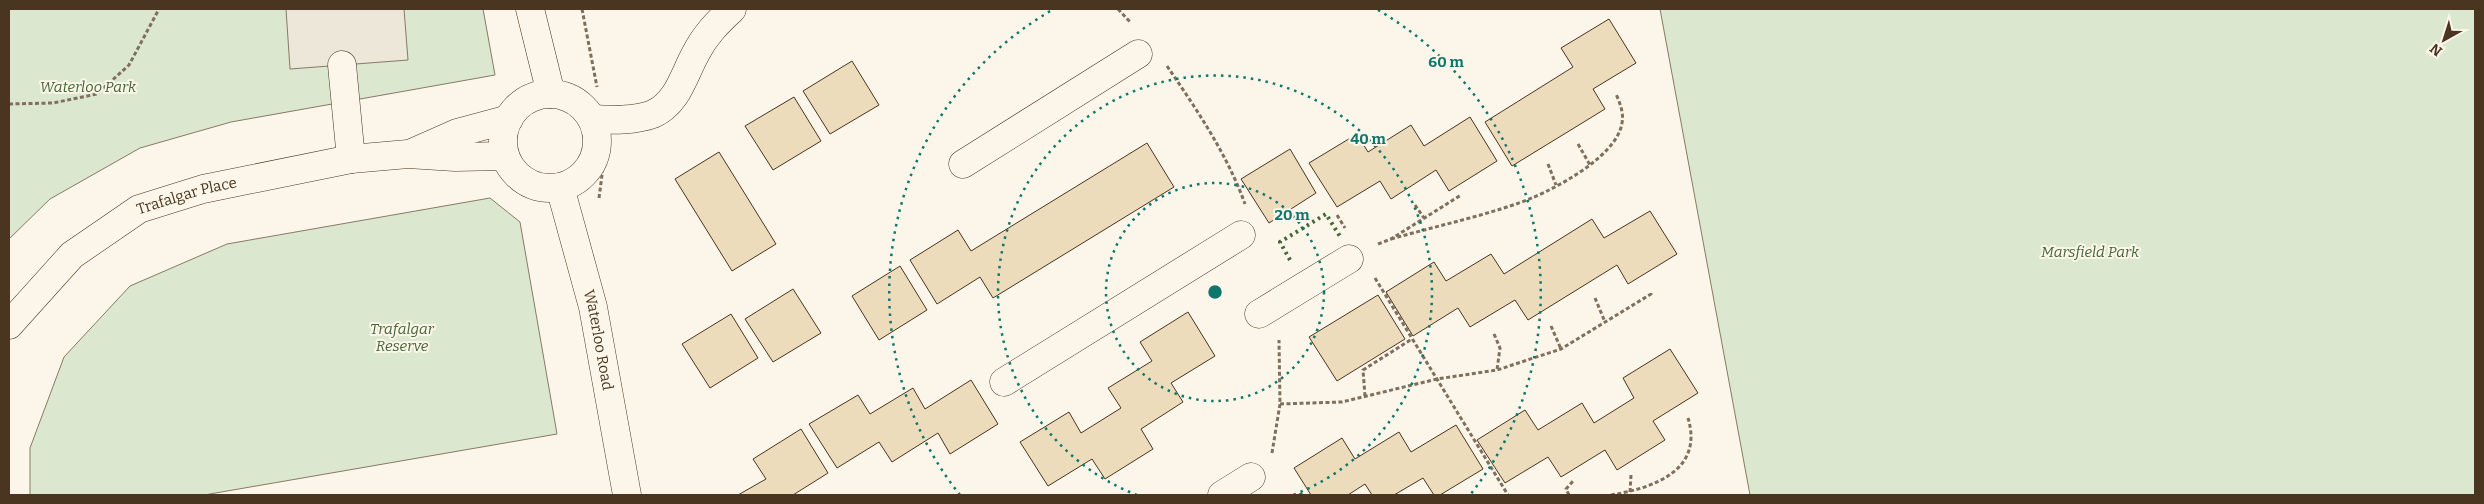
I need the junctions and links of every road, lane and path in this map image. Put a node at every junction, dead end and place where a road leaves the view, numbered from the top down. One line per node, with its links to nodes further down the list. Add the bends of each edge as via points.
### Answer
1 (159, 9): 8 (path, via 129,65 97,94 53,102)
2 (530, 9): 6 (street)
3 (732, 9): 10 (street, via 712,28 671,100 653,114 619,120)
4 (1138, 54): 15 (street)
5 (342, 64): 14 (street)
6 (551, 94): 9 (street, via 536,96 522,104); 10 (street, via 568,97 582,106)
7 (1616, 94): 17 (path, via 1622,108 1622,124 1613,144)
8 (9, 104)
9 (509, 119): 12 (street, Trafalgar Place, via 457,133); 13 (street, via 504,135)
10 (592, 120): 19 (street, via 597,135 592,163 582,176)
11 (1578, 144): 17 (path)
12 (408, 154): 13 (street, Trafalgar Place); 14 (street, Trafalgar Place)
13 (505, 156): 19 (street, via 525,181 543,188)
14 (351, 160): 34 (street, Trafalgar Place, via 203,189 139,209 72,255)
15 (963, 164)
16 (1548, 164): 18 (path)
17 (1590, 165): 18 (path)
18 (1556, 185): 26 (path, via 1518,204)
19 (560, 187): 49 (street, Waterloo Road, via 593,307)
20 (1461, 195): 23 (path)
21 (1415, 205): 23 (path)
22 (1337, 215): 24 (path)
23 (1424, 218): 26 (path)
24 (1346, 230)
25 (1241, 235): 41 (street)
26 (1391, 239): 27 (path)
27 (1375, 245)
28 (1349, 259): 32 (street)
29 (1373, 275): 37 (path)
30 (1650, 292): 33 (path)
31 (1595, 298): 33 (path)
32 (1259, 314)
33 (1605, 322): 38 (path)
34 (9, 325)
35 (1551, 326): 38 (path)
36 (1494, 334): 39 (path, via 1500,348)
37 (1412, 339): 40 (path); 42 (path, via 1363,370)
38 (1561, 349): 39 (path)
39 (1497, 370): 40 (path)
40 (1437, 379): 42 (path); 51 (path)
41 (1004, 382)
42 (1365, 396): 43 (path, via 1342,402)
43 (1280, 404)
44 (1688, 418): 48 (path, via 1693,434 1691,450 1677,469 1657,484)
45 (1631, 475): 48 (path)
46 (1251, 477): 50 (street)
47 (1574, 480): 52 (path, via 1566,489)
48 (1630, 492): 53 (path)
49 (627, 495)
50 (1222, 495)
51 (1508, 495)
52 (1569, 495)
53 (1611, 495)

